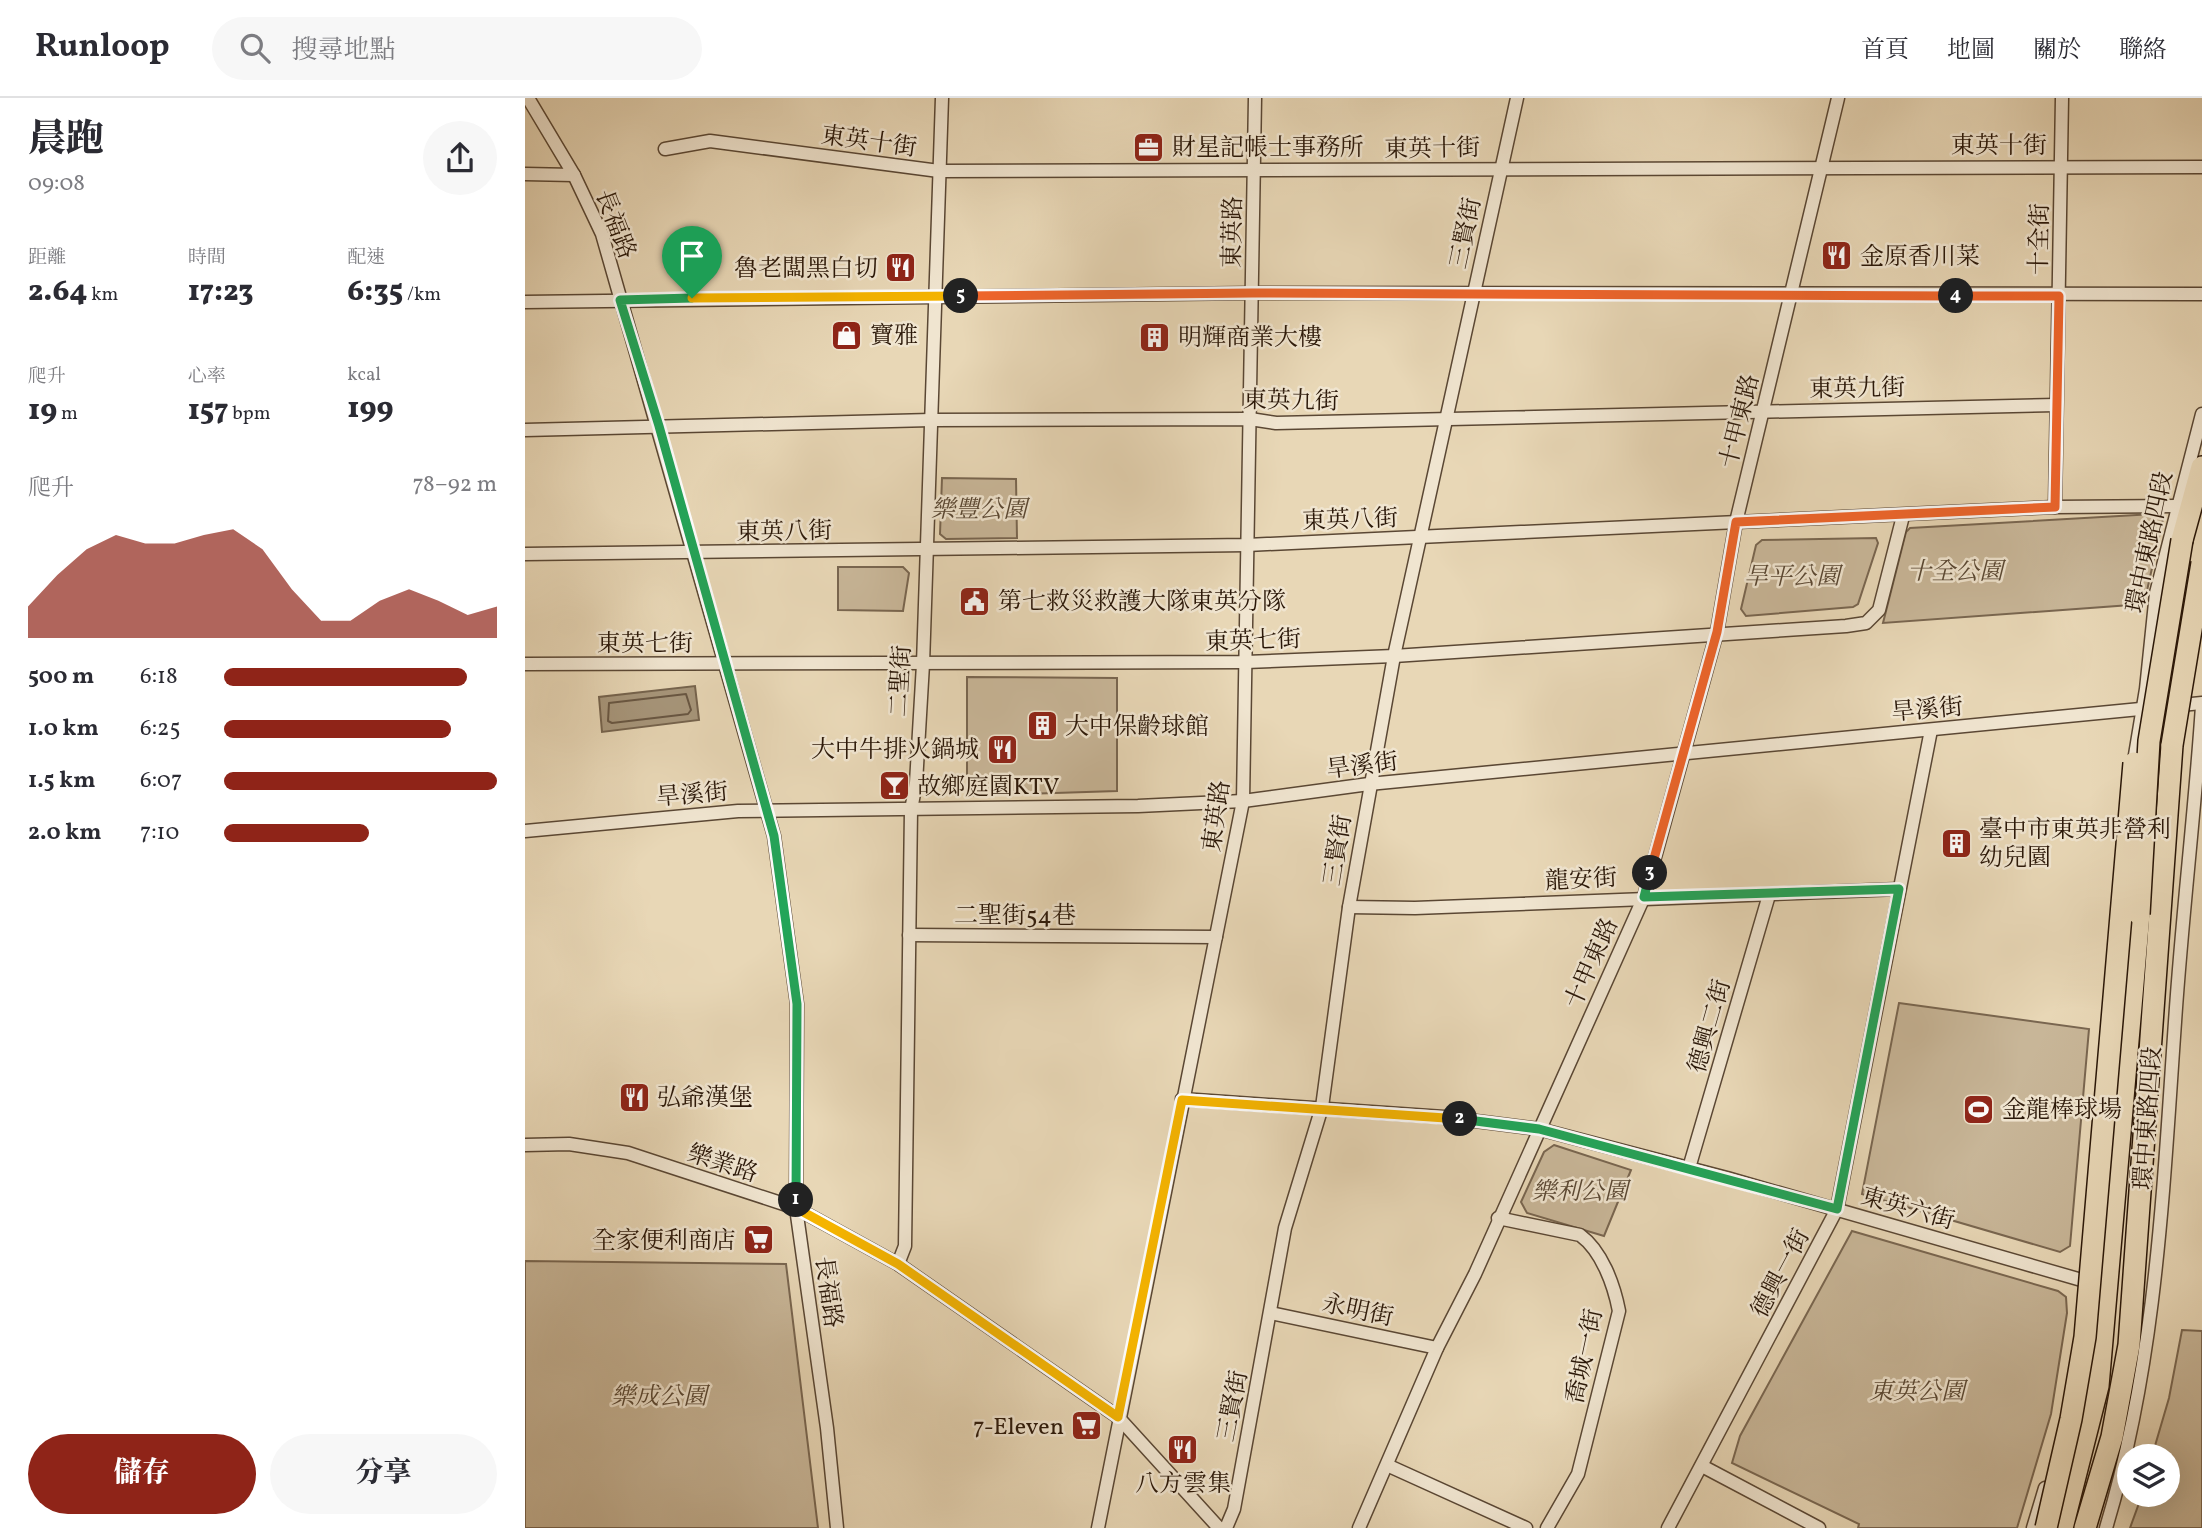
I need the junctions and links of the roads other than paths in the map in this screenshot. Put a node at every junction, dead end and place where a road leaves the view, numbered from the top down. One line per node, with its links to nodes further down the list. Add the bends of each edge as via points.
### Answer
1 (528, 98): 15 (street, 長福路)
2 (941, 98): 12 (street, 二聖街)
3 (1255, 98): 13 (street, 東英路)
4 (1517, 98): 11 (street, 三賢街)
5 (1838, 98): 9 (street, 十甲東路)
6 (2062, 98): 8 (street, 十全街)
7 (665, 149): 12 (street, 東英十街, via 710,141)
8 (2061, 166): 9 (street, 東英十街); 10 (street, 東英十街); 21 (street, 十全街)
9 (1820, 167): 11 (street, 東英十街); 19 (street, 十甲東路)
10 (2202, 167)
11 (1500, 168): 13 (street, 東英十街); 17 (street, 三賢街)
12 (939, 171): 13 (street, 東英十街); 20 (street, 二聖街)
13 (1254, 171): 16 (street, 東英路)
14 (525, 174): 15 (street)
15 (574, 175): 22 (street, 長福路, via 602,234)
16 (1252, 293): 17 (street); 20 (street); 27 (street, 東英路)
17 (1474, 294): 19 (street); 29 (street, 三賢街)
18 (2202, 294): 21 (street)
19 (1791, 295): 21 (street); 25 (street, 十甲東路)
20 (934, 296): 22 (street); 28 (street, 二聖街)
21 (2059, 296): 24 (street, 十全街)
22 (620, 300): 23 (street); 30 (street, 長福路)
23 (525, 302)
24 (2056, 405): 25 (street, 東英九街); 34 (street, 十全街)
25 (1763, 411): 29 (street, 東英九街); 36 (street, 十甲東路)
26 (2202, 414): 33 (street, 環中東路四段)
27 (1250, 419): 28 (street, 東英九街); 29 (street, 東英九街, via 1276,424); 38 (street, 東英路)
28 (931, 420): 30 (street, 東英九街); 39 (street, 二聖街)
29 (1445, 420): 37 (street, 三賢街)
30 (659, 426): 31 (street, 東英九街); 40 (street, 長福路)
31 (525, 430)
32 (2202, 467): 91 (highway, bridge, via 2171,596 2149,741 2123,1122 2098,1386)
33 (2176, 506): 34 (street, 東英八街); 50 (street, 環中東路四段, via 2156,593)
34 (2055, 507): 35 (street, 東英八街)
35 (1903, 516): 36 (street, 東英八街); 43 (street, 東英七街, via 1879,610 1866,623)
36 (1736, 522): 37 (street, 東英八街); 43 (street, 十甲東路)
37 (1420, 538): 38 (street, 東英八街); 44 (street, 三賢街)
38 (1247, 545): 39 (street, 東英八街); 45 (street, 東英路)
39 (926, 550): 40 (street, 東英八街); 48 (street, 二聖街)
40 (694, 553): 41 (street, 東英八街); 46 (street, 長福路)
41 (525, 554)
42 (2202, 563): 92 (highway, bridge, via 2172,745 2129,1345 2112,1437)
43 (1717, 632): 44 (street, 東英七街); 52 (street, 十甲東路)
44 (1394, 656): 45 (street, 東英七街); 54 (street, 三賢街)
45 (1246, 662): 48 (street, 東英七街); 55 (street, 東英路)
46 (726, 663): 47 (street, 東英七街); 48 (street, 東英七街); 57 (street, 長福路)
47 (525, 664)
48 (923, 664): 56 (street, 二聖街)
49 (2202, 704): 50 (street, 旱溪街); 93 (street, 環中東路四段, via 2156,1288 2139,1397)
50 (2143, 711): 51 (street, 旱溪街); 53 (street, 環中東路四段)
51 (1931, 730): 52 (street, 旱溪街); 59 (street, 德興一街)
52 (1683, 752): 54 (street, 旱溪街); 61 (street, 十甲東路)
53 (2134, 763): 74 (street, 環中東路四段, via 2121,805); 90 (highway, bridge, via 2085,1337)
54 (1369, 784): 55 (street, 旱溪街); 62 (street, 三賢街)
55 (1243, 802): 56 (street, 旱溪街); 64 (street, 東英路)
56 (911, 810): 57 (street, 旱溪街); 63 (street, 二聖街)
57 (768, 811): 58 (street, 旱溪街); 70 (street, 長福路, via 797,1004)
58 (525, 831)
59 (1899, 889): 60 (street, 龍安街); 71 (street, 德興一街)
60 (1769, 895): 61 (street, 龍安街); 69 (street, 德興二街)
61 (1644, 897): 62 (street, 龍安街); 67 (street, 十甲東路)
62 (1349, 907): 66 (street, 三賢街)
63 (909, 935): 64 (street, 二聖街54巷); 73 (street, 二聖街, via 905,1246)
64 (1216, 937): 65 (street, 東英路)
65 (1182, 1100): 66 (street, 東英六街); 77 (street, 東英路)
66 (1322, 1107): 67 (street, 東英六街); 75 (street, 三賢街, via 1285,1228)
67 (1539, 1129): 69 (street, 東英六街); 72 (street, 十甲東路)
68 (525, 1145): 70 (street, 樂業路, via 569,1144 628,1153)
69 (1689, 1168): 71 (street, 東英六街)
70 (796, 1208): 73 (street, 樂業路); 81 (street, 長福路)
71 (1837, 1209): 74 (street, 東英六街); 79 (street, 德興一街)
72 (1498, 1218): 76 (street, 十甲東路); 80 (street, 喬城一街, via 1587,1240 1601,1259 1619,1311 1578,1474)
73 (898, 1264): 77 (street, 樂業路)
74 (2085, 1281): 89 (street, 環中東路四段, via 2052,1468)
75 (1271, 1313): 76 (street, 永明街); 84 (street, 三賢街, via 1234,1509)
76 (1437, 1348): 78 (street, 十甲東路)
77 (1118, 1417): 82 (street, 東英路); 83 (street, 樂業路)
78 (1389, 1466): 85 (street, 十甲東路); 86 (street)
79 (1702, 1466): 87 (street, 德興一街); 88 (street)
80 (1547, 1527)
81 (837, 1528)
82 (1098, 1528)
83 (1219, 1528)
84 (1226, 1528)
85 (1359, 1528)
86 (1526, 1528)
87 (1668, 1528)
88 (1819, 1528)
89 (2033, 1528)
90 (2045, 1528)
91 (2062, 1528)
92 (2085, 1528)
93 (2106, 1528)

